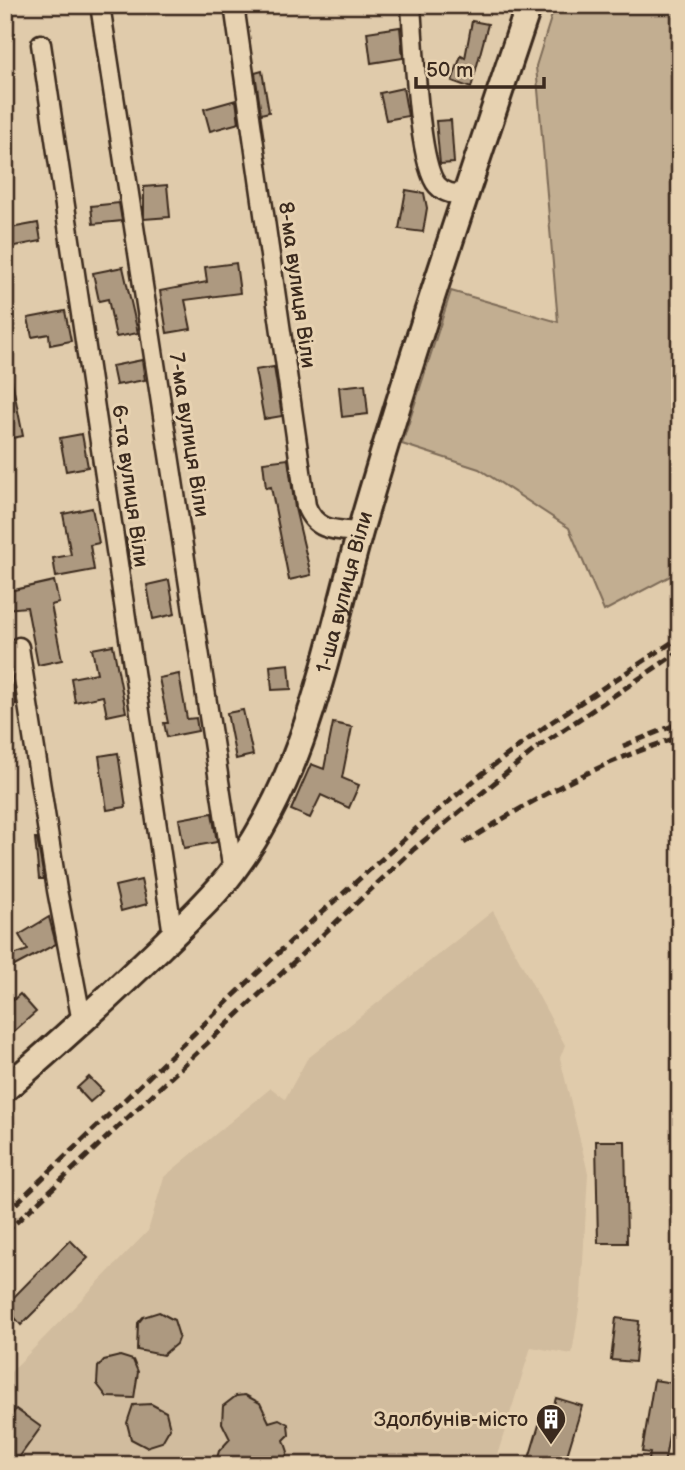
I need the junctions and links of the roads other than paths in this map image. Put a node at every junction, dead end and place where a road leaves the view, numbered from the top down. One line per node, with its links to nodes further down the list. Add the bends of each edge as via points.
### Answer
1 (100, 5): 9 (street, 7-ма вулиця Віли)
2 (234, 5): 7 (street, 8-ма вулиця Віли, via 306,506 315,523 325,529)
3 (529, 5): 6 (main road, 1-ша вулиця Віли)
4 (411, 7): 6 (street, via 426,163 439,187 448,193)
5 (41, 44): 10 (street, 6-та вулиця Віли)
6 (467, 194): 7 (main road, 1-ша вулиця Віли)
7 (360, 532): 9 (main road, 1-ша вулиця Віли, via 300,743 258,832)
8 (19, 647): 11 (street)
9 (233, 872): 10 (main road, 1-ша вулиця Віли)
10 (173, 935): 11 (main road, 1-ша вулиця Віли)
11 (82, 1022): 12 (main road, 1-ша вулиця Віли)
12 (5, 1089)

